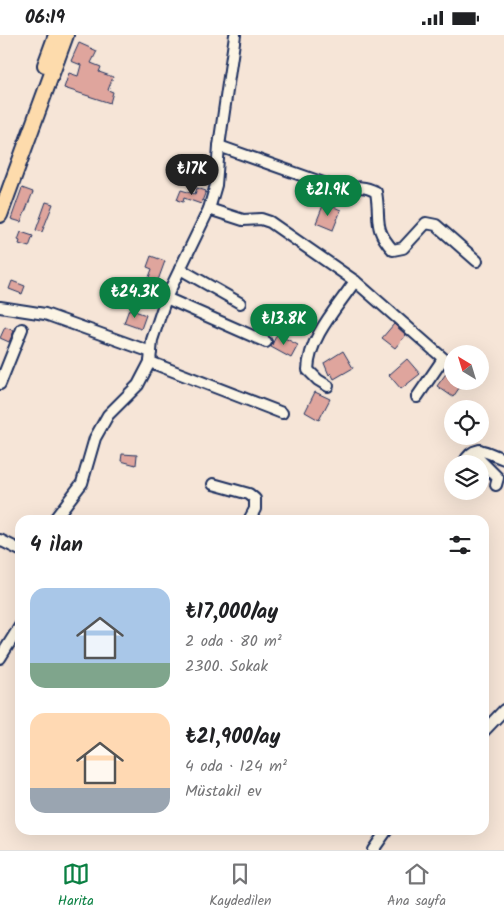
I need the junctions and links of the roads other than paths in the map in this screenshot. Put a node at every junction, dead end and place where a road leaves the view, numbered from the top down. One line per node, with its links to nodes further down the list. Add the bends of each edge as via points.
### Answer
1 (56, 35): 5 (highway)
2 (66, 35): 7 (highway)
3 (236, 35): 4 (street)
4 (218, 146): 6 (street, via 216,185); 8 (street, via 346,191 367,187 376,192 379,207 377,223 382,238 393,250 402,247 426,223 436,225)
5 (0, 190)
6 (209, 209): 9 (street); 10 (street, via 243,220 270,222)
7 (0, 215)
8 (477, 261)
9 (180, 269): 11 (street); 12 (street)
10 (355, 281): 17 (street); 19 (street, via 313,344 309,357 308,370)
11 (166, 297): 15 (street); 16 (street)
12 (240, 303)
13 (0, 307): 16 (street, via 45,313)
14 (22, 329): 18 (street)
15 (266, 342)
16 (150, 357): 21 (street); 27 (street, via 138,385 108,415 95,438 82,483)
17 (443, 359): 20 (street)
18 (0, 384)
19 (328, 386)
20 (417, 397)
21 (282, 413)
22 (480, 450): 23 (street, via 471,451); 24 (street); 26 (street, via 478,457 498,478)
23 (469, 455)
24 (504, 459)
25 (213, 485): 28 (street, via 249,494 255,499)
26 (496, 485)
27 (58, 515)
28 (252, 515)
29 (0, 540): 30 (street)
30 (15, 548)
31 (15, 634): 32 (street)
32 (0, 658)
33 (504, 710): 34 (street)
34 (489, 726)
35 (384, 835): 36 (street)
36 (373, 850)

